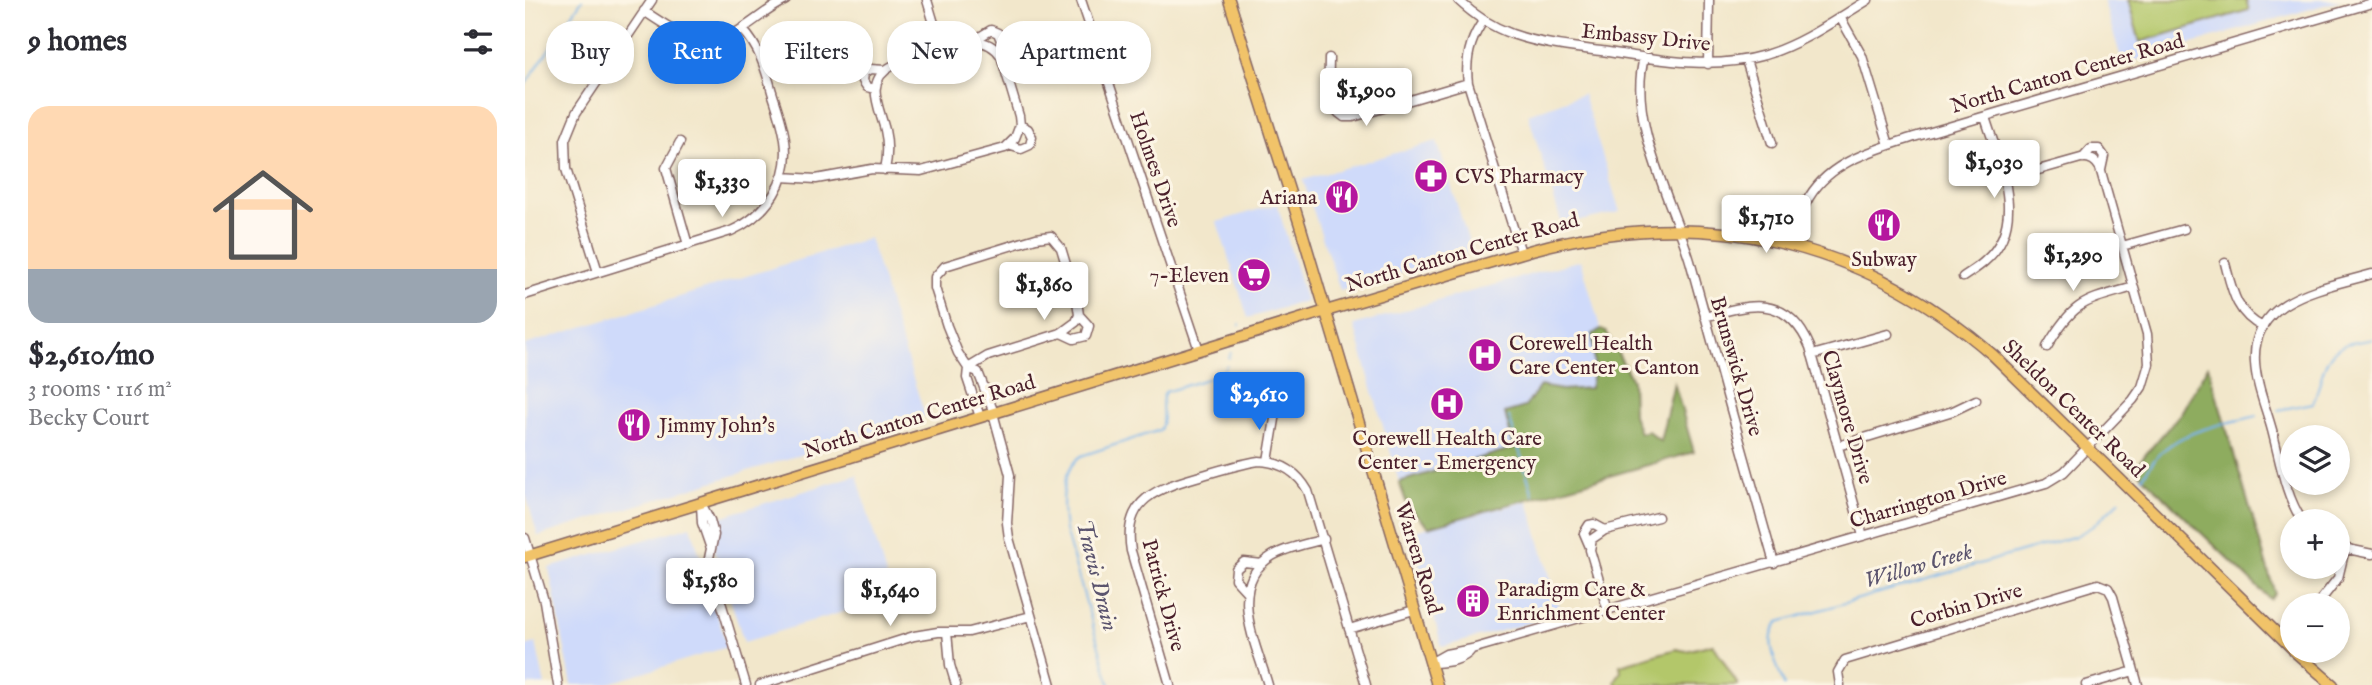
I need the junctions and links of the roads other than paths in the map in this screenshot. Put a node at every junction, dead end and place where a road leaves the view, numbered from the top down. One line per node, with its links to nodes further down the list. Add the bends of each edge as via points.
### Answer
1 (652, 0): 10 (street)
2 (786, 0): 15 (street)
3 (927, 0): 14 (street)
4 (1081, 0): 55 (street, Holmes Drive)
5 (1229, 0): 48 (main road, Warren Road)
6 (1458, 0): 12 (street, Embassy Drive)
7 (1709, 0): 20 (street)
8 (1868, 0): 11 (street, Embassy Drive)
9 (2372, 3): 25 (street, North Canton Center Road)
10 (644, 12): 13 (street); 43 (street, via 576,114 565,140 566,169)
11 (1840, 17): 19 (street, Embassy Drive, via 1786,47); 30 (street, via 1862,56)
12 (1484, 20): 18 (street, Embassy Drive, via 1533,40); 22 (street, via 1469,50)
13 (659, 21)
14 (933, 21)
15 (746, 26)
16 (746, 33): 34 (street, via 762,61 782,127 786,152)
17 (1329, 58): 22 (street, via 1328,85 1335,110 1344,117)
18 (1644, 58): 20 (street, Embassy Drive); 37 (street, Brunswick Drive, via 1639,82 1641,108)
19 (1746, 60): 20 (street, Embassy Drive); 28 (street)
20 (1708, 64)
21 (885, 70): 24 (street); 24 (street, via 864,73 867,87)
22 (1468, 83): 41 (street)
23 (1008, 84): 26 (street)
24 (875, 89): 32 (street, via 887,141)
25 (1986, 117): 30 (street, North Canton Center Road); 35 (street)
26 (1020, 125): 29 (street); 29 (street, via 1028,129 1030,145 1021,149)
27 (680, 142): 38 (street, via 666,168)
28 (1772, 143)
29 (1009, 145): 32 (street, via 929,170)
30 (1889, 145): 39 (street, North Canton Center Road, via 1850,160 1822,179 1806,203)
31 (2083, 158): 33 (street, Charrington Drive, via 2093,160); 33 (street, Charrington Drive, via 2091,149 2099,149 2104,156); 35 (street)
32 (885, 170): 34 (street, via 816,179)
33 (2101, 170): 40 (street, Charrington Drive)
34 (782, 177): 38 (street, via 769,203 750,221)
35 (2003, 180): 45 (street, via 2009,205 2003,239 1986,261)
36 (2184, 229): 40 (street)
37 (1678, 230): 39 (main road, North Canton Center Road, via 1738,234); 41 (main road, North Canton Center Road, via 1602,234); 50 (street, Brunswick Drive)
38 (688, 245): 43 (street)
39 (1793, 245): 63 (main road, Sheldon Center Road, via 1870,273 1949,319 1993,355)
40 (2123, 246): 46 (street, Charrington Drive)
41 (1521, 253): 48 (main road, North Canton Center Road)
42 (2225, 263): 51 (street, via 2239,307)
43 (598, 272): 47 (street)
44 (2372, 274): 51 (street, via 2288,301)
45 (1962, 277)
46 (2134, 287): 54 (street, via 2079,306 2062,320); 63 (street, Charrington Drive, via 2149,344 2147,374 2133,400)
47 (525, 295)
48 (1326, 311): 55 (main road, North Canton Center Road); 79 (main road, Warren Road)
49 (1079, 315): 52 (street); 52 (street, via 1089,326 1086,336 1074,339); 57 (street, via 1061,248 1051,236 945,266 936,273 935,288 952,340)
50 (1705, 317): 56 (street, Claymore Drive, via 1746,305 1773,309 1798,326); 74 (street, Brunswick Drive)
51 (2263, 327): 66 (street, via 2255,354 2256,375)
52 (1061, 333): 57 (street, via 988,356)
53 (1888, 334): 56 (street)
54 (2047, 347)
55 (1199, 350): 60 (main road, North Canton Center Road)
56 (1812, 355): 62 (street, Claymore Drive)
57 (968, 368): 60 (street, via 978,372); 61 (street)
58 (1976, 400): 62 (street)
59 (1277, 407): 64 (street)
60 (993, 413): 61 (main road, North Canton Center Road); 81 (street, via 1010,475 1007,530)
61 (980, 417): 65 (main road, North Canton Center Road)
62 (1838, 446): 68 (street, Claymore Drive)
63 (2087, 447): 68 (street, Charrington Drive, via 2064,472 2046,483); 84 (main road, Sheldon Center Road)
64 (1268, 461): 70 (street, via 1289,469 1304,484); 93 (street, Patrick Drive, via 1164,487 1146,498 1130,524 1131,551)
65 (701, 503): 73 (main road, North Canton Center Road); 89 (street, via 711,569)
66 (2296, 509)
67 (1658, 517): 80 (street, via 1595,536 1590,547)
68 (1863, 536): 74 (street, Charrington Drive)
69 (525, 538): 73 (street)
70 (1324, 539): 75 (street, via 1278,553); 82 (street)
71 (2350, 550): 72 (street)
72 (2372, 554)
73 (528, 556): 88 (street, via 546,606)
74 (1774, 563): 80 (street, Charrington Drive)
75 (1262, 564): 77 (street); 77 (street, via 1244,562 1236,569 1235,579)
76 (2337, 579): 78 (street)
77 (1247, 592): 94 (street, via 1248,616)
78 (2326, 593)
79 (1414, 610): 82 (street); 85 (main road, Warren Road)
80 (1608, 611): 85 (street, Charrington Drive, via 1446,654)
81 (1031, 616): 83 (street, via 969,632); 92 (street)
82 (1349, 629): 95 (street)
83 (947, 632): 90 (street, via 914,636); 91 (street)
84 (2280, 636)
85 (1430, 663): 96 (main road, Warren Road)
86 (2308, 663): 100 (main road, Sheldon Center Road)
87 (2134, 671): 97 (street, Corbin Drive, via 2113,597 2105,586 2094,585 1845,660 1837,675); 98 (street); 99 (street)
88 (558, 685)
89 (745, 685)
90 (760, 685)
91 (956, 685)
92 (1051, 685)
93 (1170, 685)
94 (1268, 685)
95 (1366, 685)
96 (1437, 685)
97 (1840, 685)
98 (2087, 685)
99 (2138, 685)
100 (2333, 685)

